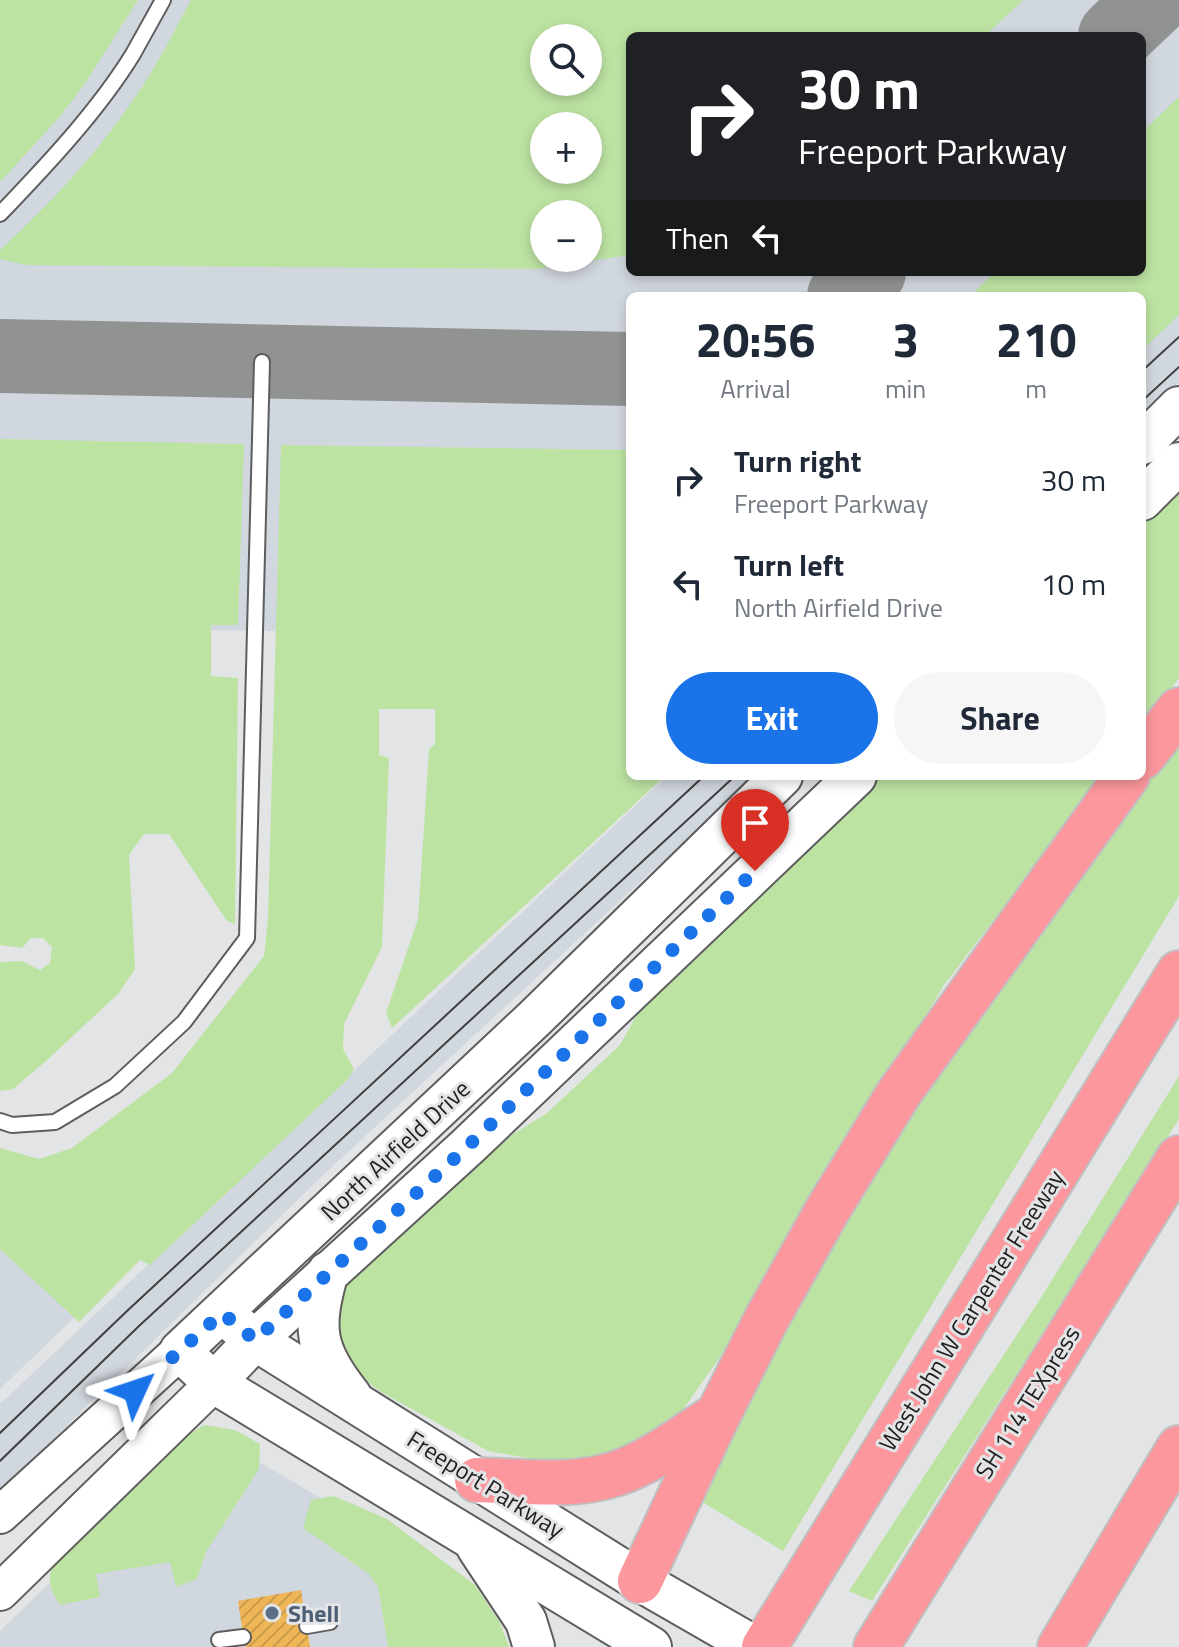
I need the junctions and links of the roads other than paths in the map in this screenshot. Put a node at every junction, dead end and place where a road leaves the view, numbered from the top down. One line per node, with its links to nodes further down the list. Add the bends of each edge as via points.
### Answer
1 (163, 0): 2 (lane, via 106,91)
2 (0, 214)
3 (262, 362): 14 (lane, via 247,938 184,1022 115,1086 55,1122)
4 (1179, 407): 5 (main road)
5 (1146, 440)
6 (1179, 463): 7 (main road)
7 (1146, 496)
8 (1179, 710): 9 (highway)
9 (1146, 752)
10 (778, 780): 18 (main road, North Airfield Drive)
11 (852, 780): 17 (main road, North Airfield Drive, via 467,1147)
12 (1124, 780): 23 (highway, via 899,1093 827,1211)
13 (1179, 973): 40 (highway, West John W Carpenter Freeway)
14 (0, 1121)
15 (1179, 1158): 36 (highway, SH 114 TEXpress)
16 (1179, 1210): 36 (highway)
17 (328, 1272): 19 (main road, North Airfield Drive); 22 (main road, via 318,1331 324,1358)
18 (222, 1313): 19 (main road, Freeport Parkway); 20 (main road, North Airfield Drive)
19 (255, 1340): 21 (main road, North Airfield Drive); 22 (main road, Freeport Parkway)
20 (180, 1351): 21 (main road); 26 (street, North Airfield Drive)
21 (214, 1383): 27 (main road); 30 (street, North Airfield Drive)
22 (358, 1405): 25 (main road, Freeport Parkway)
23 (718, 1415): 25 (highway, via 614,1475 555,1482); 29 (highway)
24 (1179, 1448): 28 (highway)
25 (477, 1480): 29 (main road, Freeport Parkway)
26 (0, 1515)
27 (470, 1537): 33 (main road); 37 (main road, via 526,1621)
28 (1101, 1576): 41 (highway); 42 (highway)
29 (640, 1581): 33 (main road); 39 (main road, Freeport Parkway)
30 (0, 1592)
31 (330, 1622): 32 (lane)
32 (307, 1626)
33 (611, 1636): 38 (main road)
34 (243, 1637): 35 (lane)
35 (219, 1640)
36 (891, 1640)
37 (534, 1647)
38 (651, 1647)
39 (755, 1647)
40 (764, 1647)
41 (1060, 1647)
42 (1087, 1647)

